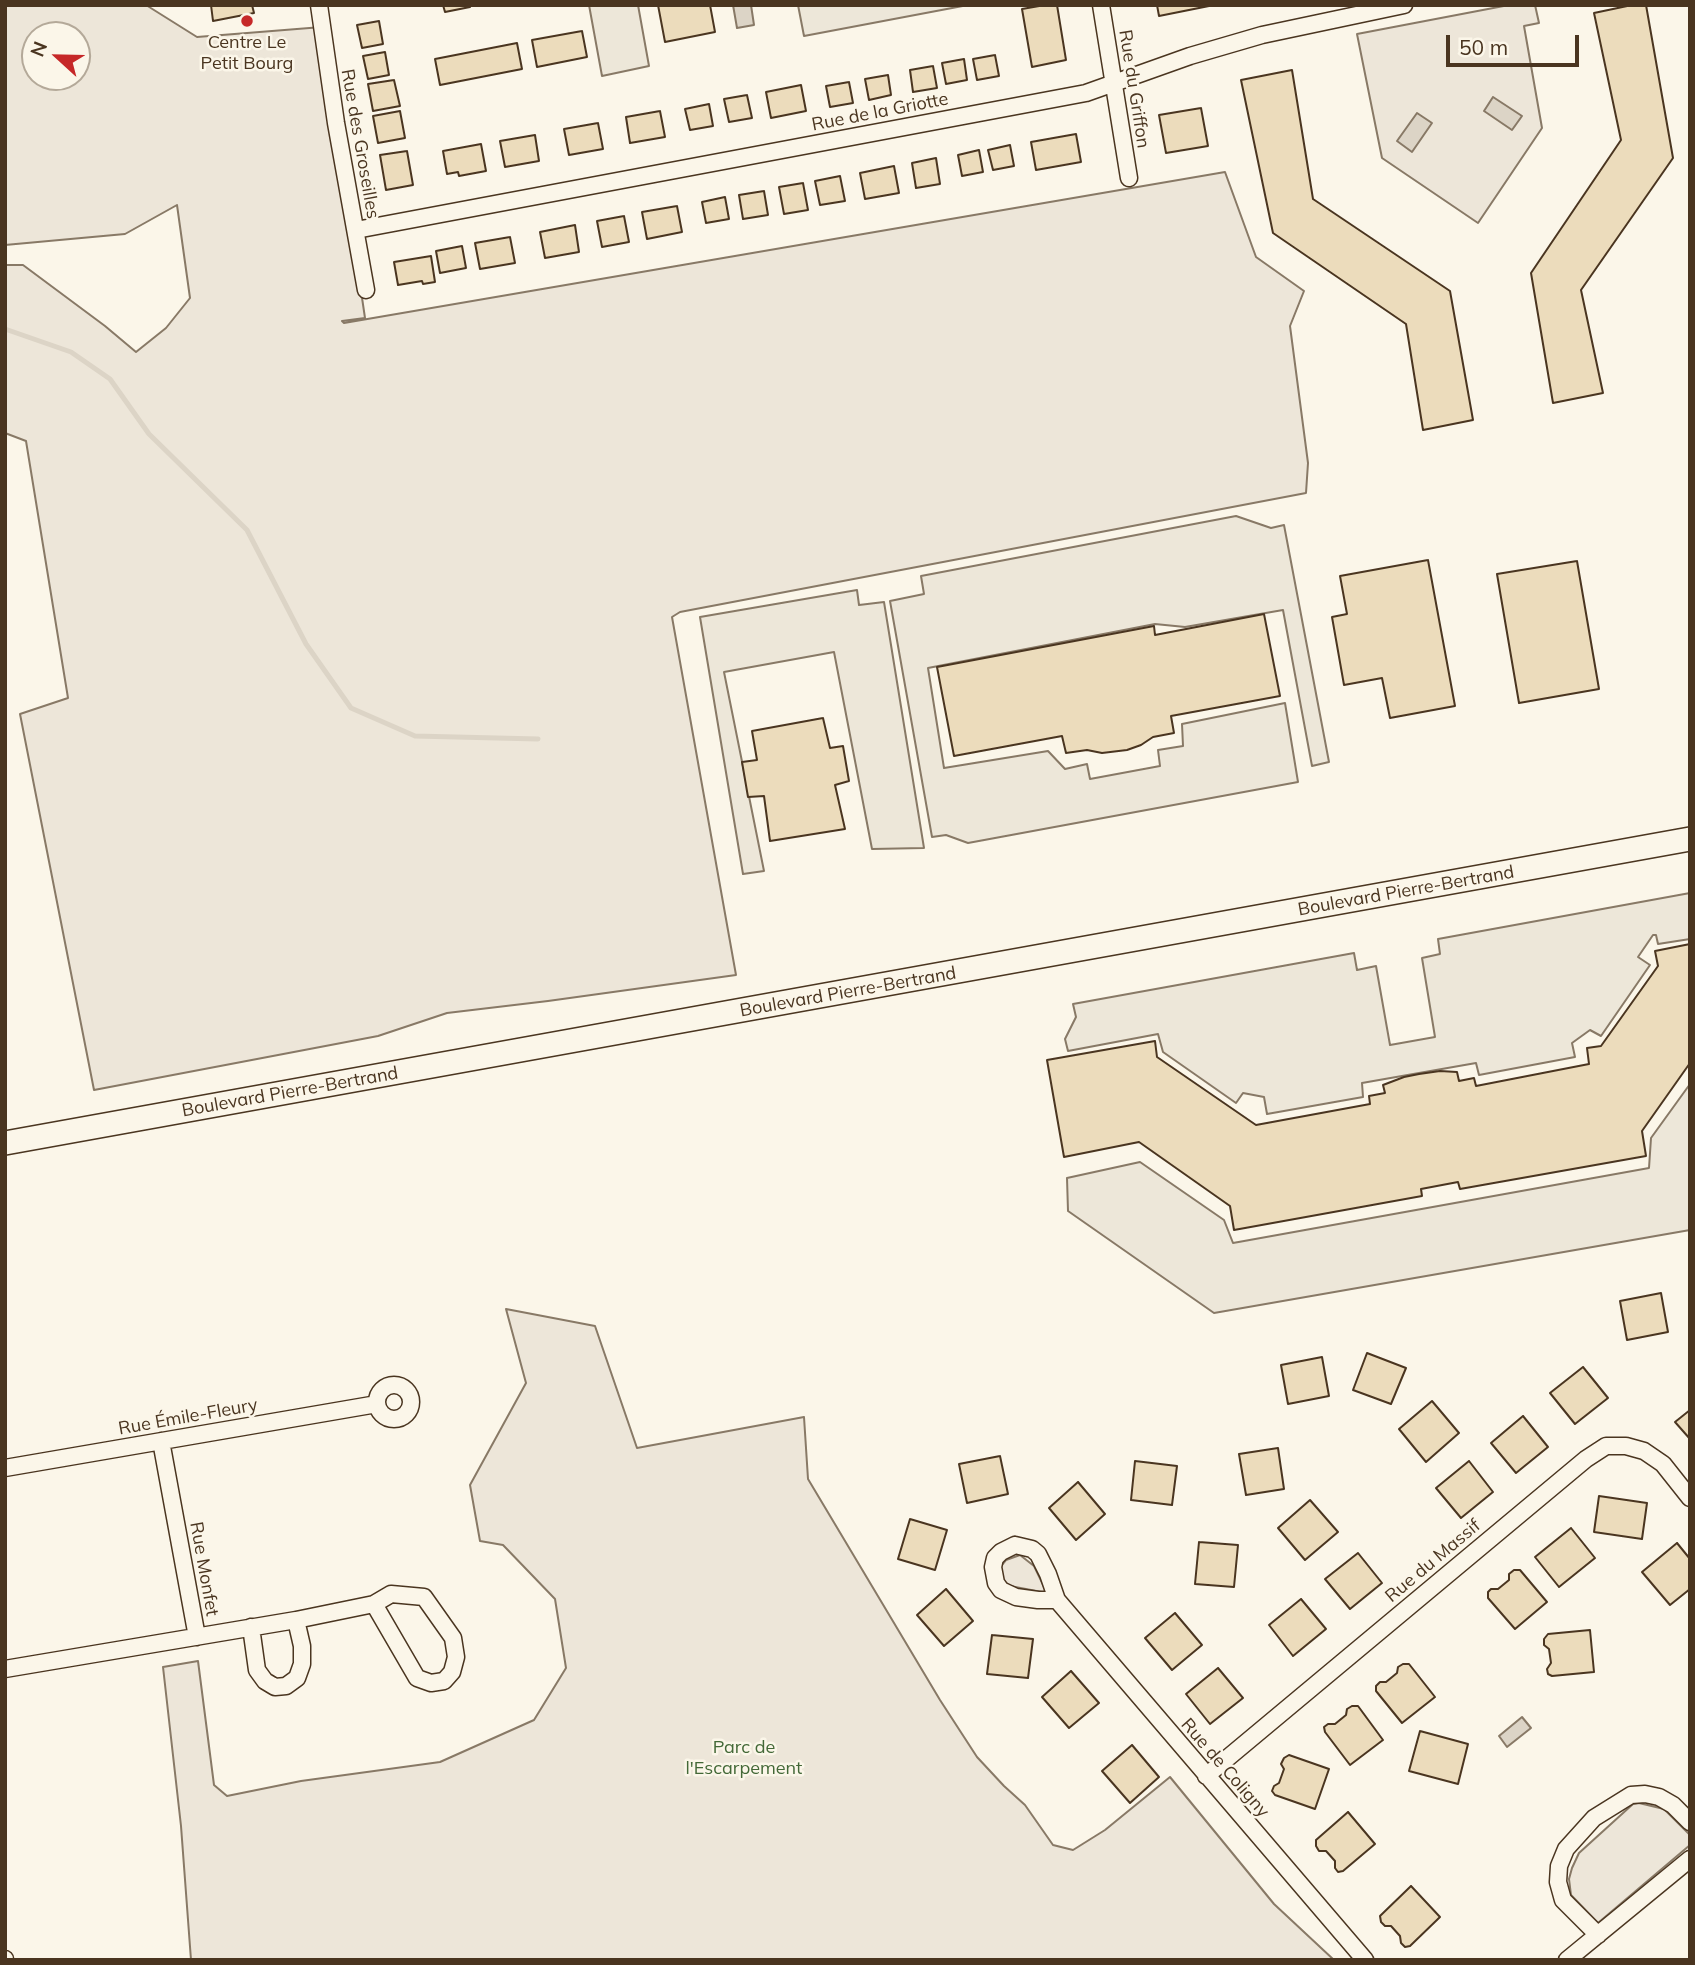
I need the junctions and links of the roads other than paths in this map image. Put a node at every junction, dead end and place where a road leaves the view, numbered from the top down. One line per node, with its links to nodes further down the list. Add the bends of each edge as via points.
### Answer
1 (319, 5): 6 (street, Rue des Groseilles)
2 (1101, 5): 4 (street, Rue du Griffon)
3 (1404, 5): 4 (street, Rue de la Griotte, via 1262,35)
4 (1112, 85): 5 (street, Rue du Griffon); 6 (street, Rue de la Griotte)
5 (1129, 178)
6 (356, 229): 7 (street, Rue des Groseilles)
7 (366, 290)
8 (1690, 839): 9 (main road, Boulevard Pierre-Bertrand)
9 (5, 1143)
10 (377, 1404): 11 (street, Rue Émile-Fleury)
11 (161, 1441): 12 (street, Rue Émile-Fleury); 18 (street, Rue Monfet)
12 (5, 1468)
13 (1690, 1498): 20 (street, Rue du Massif, via 1663,1464 1644,1451 1606,1446)
14 (1057, 1600): 20 (street, Rue de Coligny)
15 (374, 1604): 15 (street, via 417,1678 444,1681 456,1657 453,1638 424,1597 391,1594); 16 (street)
16 (296, 1620): 17 (street); 17 (street, via 302,1664 297,1678 286,1686 275,1687 257,1670)
17 (251, 1628): 18 (street)
18 (197, 1637): 19 (street, Rue Monfet)
19 (5, 1669)
20 (1206, 1776): 24 (street, Rue de Coligny)
21 (1690, 1822): 23 (street, via 1659,1797 1631,1795 1594,1818 1566,1849 1558,1882 1563,1900)
22 (1690, 1859): 23 (street)
23 (1598, 1935): 25 (street)
24 (1365, 1960)
25 (1567, 1960)

